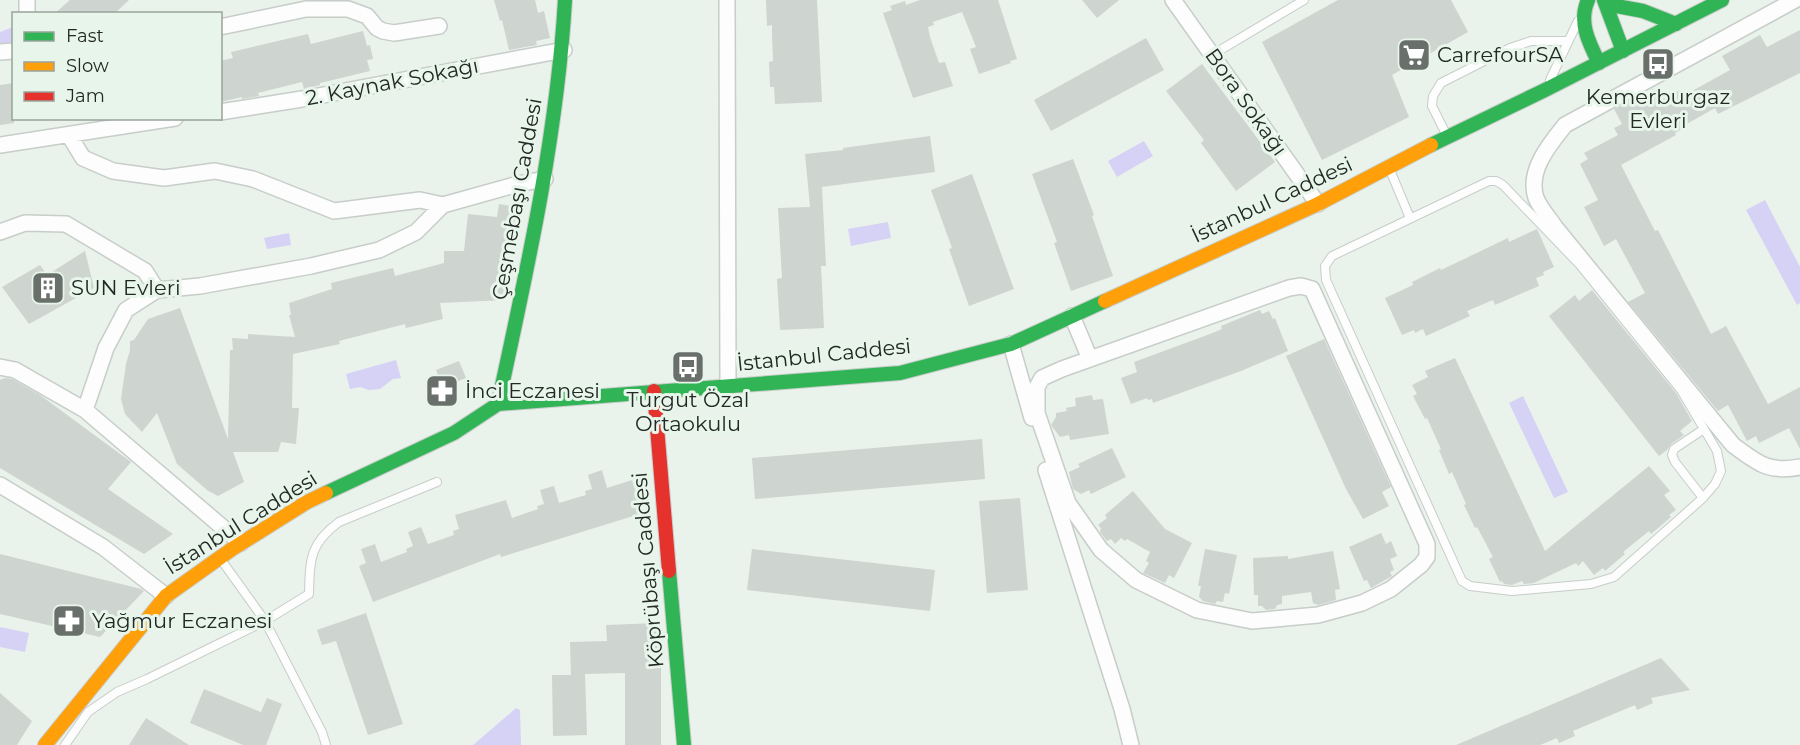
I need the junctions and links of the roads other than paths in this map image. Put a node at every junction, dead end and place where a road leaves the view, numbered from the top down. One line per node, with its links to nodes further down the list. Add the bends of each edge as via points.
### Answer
1 (565, 0): 15 (main road, Çeşmebaşı Caddesi)
2 (727, 0): 36 (street)
3 (1173, 0): 17 (street, Bora Sokağı)
4 (1304, 0): 17 (lane)
5 (1588, 0): 10 (main road)
6 (1722, 0): 11 (main road, İstanbul Caddesi)
7 (1795, 0): 41 (street, via 1565,125 1547,148 1535,174 1536,198 1555,227 1733,445 1763,466 1785,470)
8 (1605, 2): 11 (main road); 16 (main road)
9 (305, 5): 12 (street); 13 (street, via 348,9 367,16 377,28 394,33)
10 (1582, 14): 14 (lane); 18 (main road, via 1588,41)
11 (1676, 24): 16 (main road, İstanbul Caddesi)
12 (222, 26)
13 (439, 26)
14 (1567, 41): 19 (lane); 23 (lane, via 1531,41 1441,83 1432,106)
15 (564, 50): 20 (street, 2. Kaynak Sokağı); 26 (main road, Çeşmebaşı Caddesi)
16 (1623, 51): 18 (main road, İstanbul Caddesi)
17 (1212, 55): 27 (street, Bora Sokağı)
18 (1599, 63): 19 (main road, İstanbul Caddesi)
19 (1545, 90): 23 (main road, İstanbul Caddesi)
20 (222, 112)
21 (163, 120): 22 (street)
22 (69, 135): 24 (street); 28 (street, via 83,158 113,171 165,178 215,171 253,179 334,212 420,200)
23 (1448, 137): 25 (main road, İstanbul Caddesi)
24 (0, 146)
25 (1389, 167): 27 (main road, İstanbul Caddesi); 29 (lane)
26 (545, 180): 28 (street); 38 (main road, Çeşmebaşı Caddesi)
27 (1318, 204): 32 (main road, İstanbul Caddesi)
28 (442, 205): 31 (street, via 416,232 379,250 211,284)
29 (1410, 218): 40 (lane, via 1489,181 1503,185 1580,265 1681,390); 44 (lane, via 1332,256 1325,266 1326,279 1462,581 1470,586 1512,591 1591,584 1614,577)
30 (0, 232): 31 (street, via 24,223 66,224 145,272)
31 (157, 290): 39 (street, via 126,310 106,348)
32 (1072, 316): 33 (main road, İstanbul Caddesi); 34 (street)
33 (1011, 344): 36 (main road, İstanbul Caddesi, via 900,373); 53 (street)
34 (1090, 359): 34 (street, via 1289,288 1312,289 1427,544 1426,557 1391,589 1362,603 1318,615 1252,621 1197,610 1136,580 1101,550 1068,503 1037,413 1037,387 1042,378)
35 (0, 367): 39 (street, via 15,370)
36 (728, 386): 37 (main road, İstanbul Caddesi)
37 (654, 391): 38 (main road, İstanbul Caddesi); 52 (main road, Köprübaşı Caddesi)
38 (498, 404): 45 (main road, İstanbul Caddesi, via 454,433 307,502)
39 (85, 410): 45 (street)
40 (1704, 429): 44 (lane, via 1717,451 1721,471); 44 (lane, via 1674,449 1672,455)
41 (1800, 467)
42 (437, 482): 48 (lane, via 329,529 310,560 309,594)
43 (0, 485): 47 (street, via 103,547)
44 (1703, 498)
45 (241, 543): 46 (main road, İstanbul Caddesi)
46 (220, 558): 47 (main road, İstanbul Caddesi); 48 (lane)
47 (166, 596): 49 (main road, İstanbul Caddesi)
48 (265, 621): 50 (lane, via 117,692 88,712); 51 (lane)
49 (45, 745)
50 (65, 745)
51 (326, 745)
52 (684, 745)
53 (1131, 745)

